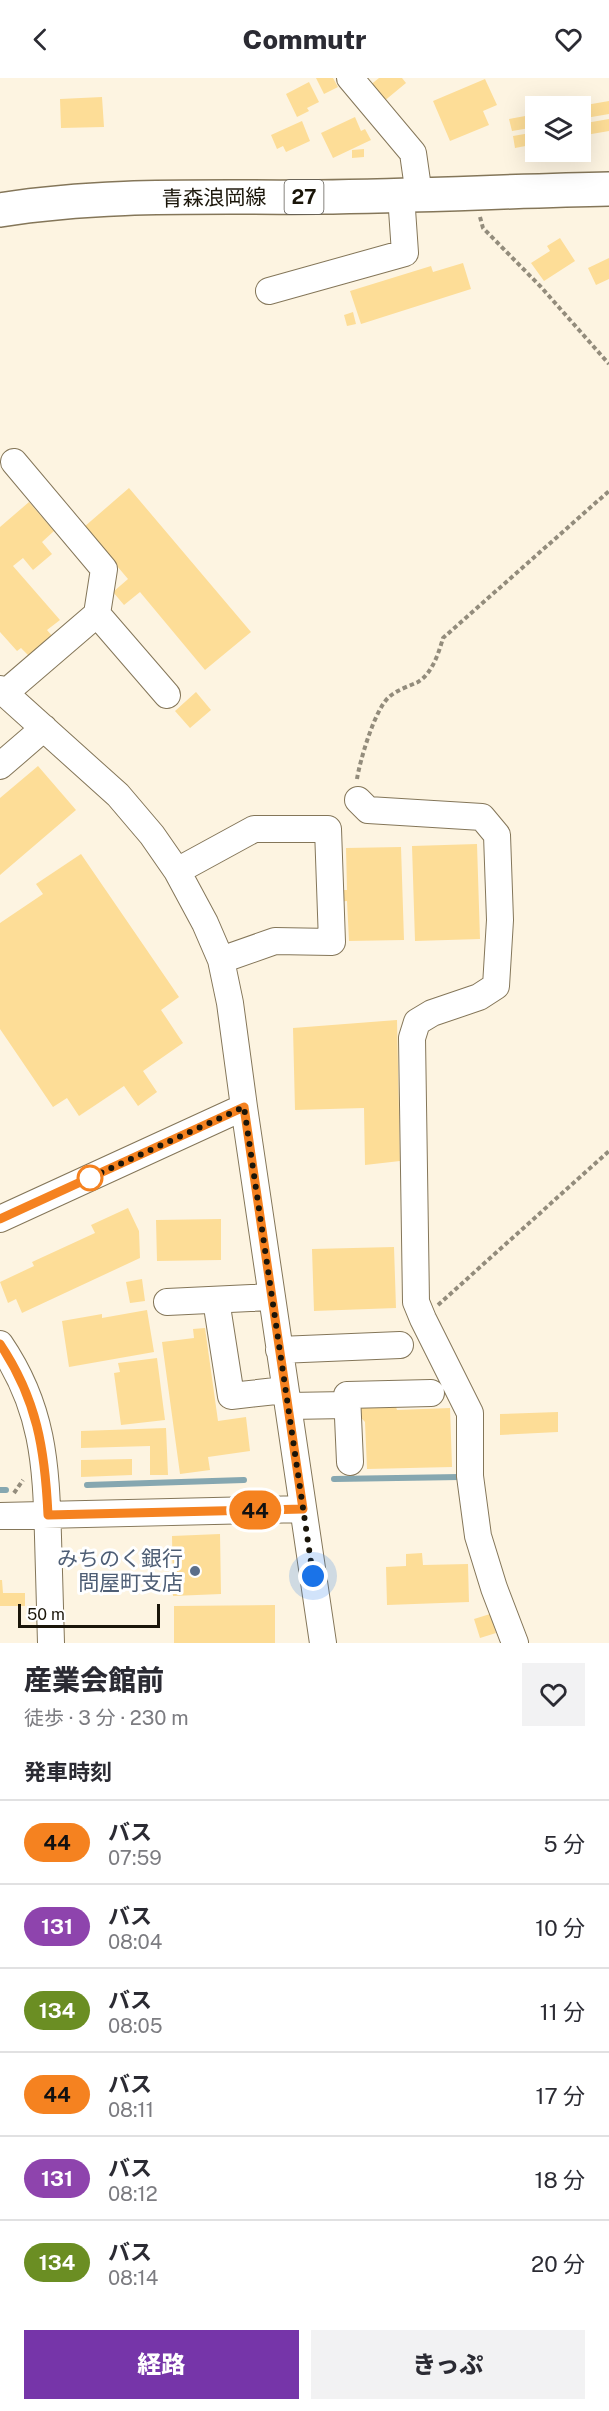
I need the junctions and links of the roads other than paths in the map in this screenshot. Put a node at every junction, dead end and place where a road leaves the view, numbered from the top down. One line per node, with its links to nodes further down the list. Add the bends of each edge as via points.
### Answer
1 (350, 78): 3 (street, via 413,153)
2 (609, 189): 3 (main road, 青森浪岡線 / 27)
3 (410, 195): 4 (main road, 青森浪岡線 / 27, via 181,198); 5 (street, via 405,253)
4 (0, 210)
5 (268, 291)
6 (14, 462): 7 (street, via 104,569)
7 (97, 614): 8 (street); 9 (street)
8 (2, 691): 10 (street)
9 (167, 695)
10 (44, 728): 11 (street); 13 (street, via 118,795)
11 (0, 766)
12 (358, 800): 32 (street, via 368,810 482,817 497,835 500,920 496,986 479,998 417,1022 411,1038 416,1302 470,1413 470,1476 478,1536)
13 (177, 871): 14 (street); 14 (street, via 254,829 328,829 332,942 275,941)
14 (221, 960): 15 (street)
15 (244, 1107): 16 (street); 17 (street)
16 (0, 1219)
17 (272, 1297): 18 (street); 21 (street)
18 (216, 1300): 19 (street); 24 (street, via 231,1396)
19 (166, 1302)
20 (400, 1345): 21 (street)
21 (279, 1350): 24 (street)
22 (3, 1353): 29 (street, via 24,1385 42,1443)
23 (431, 1393): 25 (street, via 347,1395)
24 (286, 1398): 25 (street); 28 (street)
25 (347, 1405): 26 (street)
26 (350, 1462)
27 (3, 1506): 29 (street)
28 (303, 1509): 29 (street); 31 (street)
29 (48, 1515): 30 (street)
30 (51, 1643)
31 (323, 1643)
32 (515, 1643)

